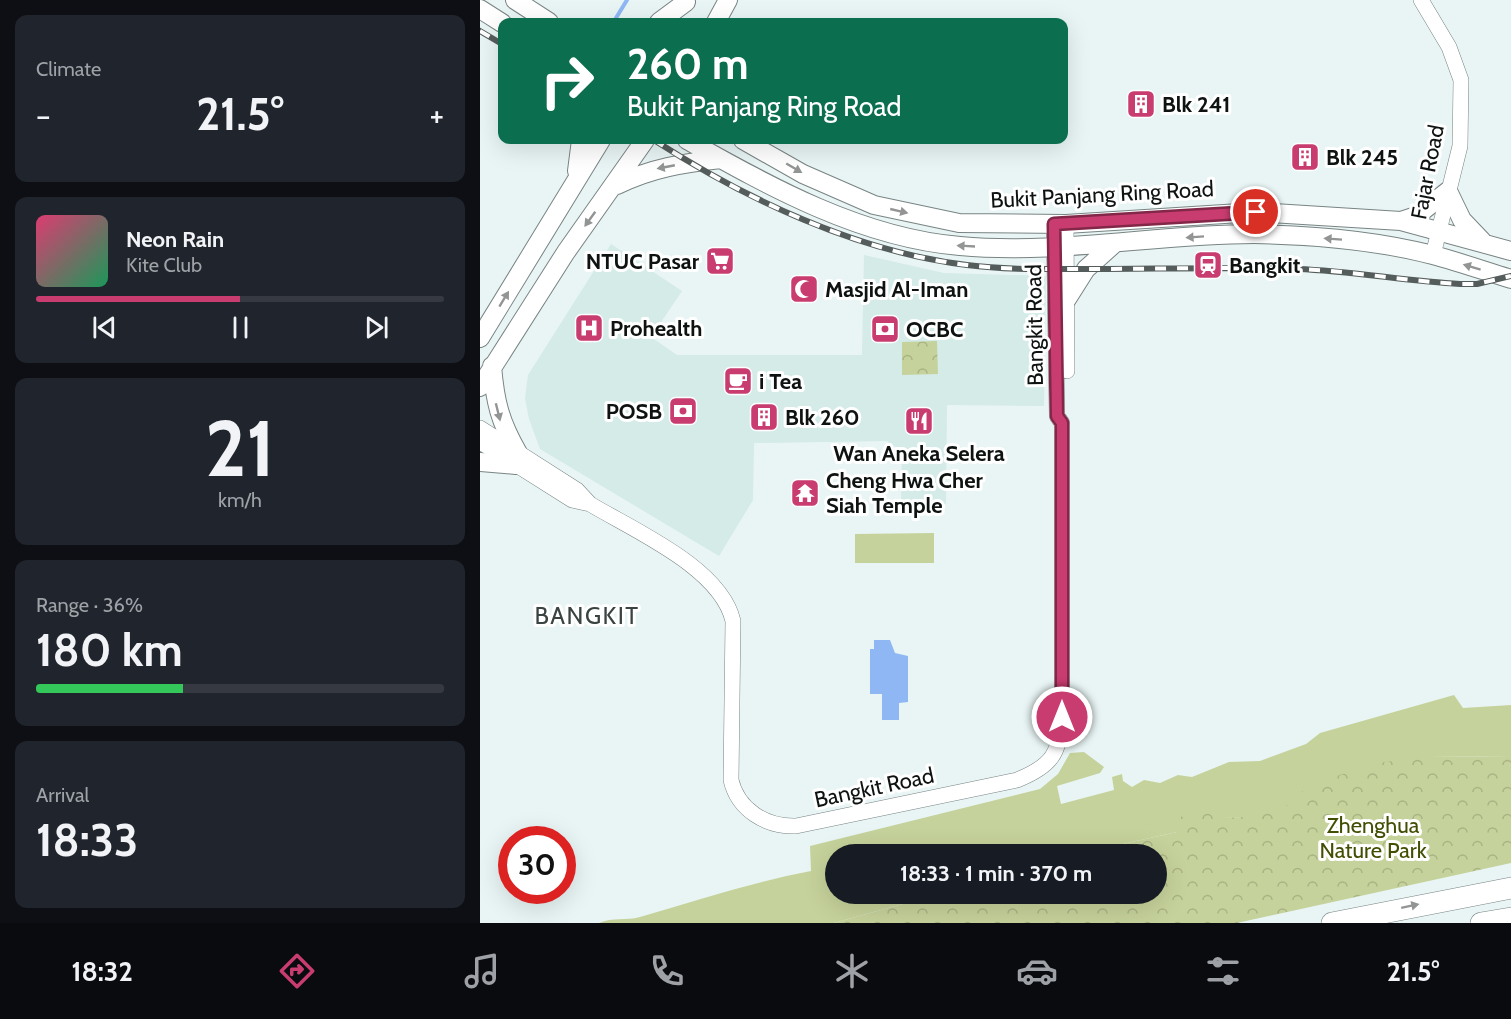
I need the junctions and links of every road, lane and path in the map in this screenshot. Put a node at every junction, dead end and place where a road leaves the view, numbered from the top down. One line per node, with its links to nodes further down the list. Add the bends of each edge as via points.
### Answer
1 (515, 0): 6 (main road)
2 (728, 0): 9 (main road)
3 (1421, 0): 19 (street, Fajar Road, via 1449,47 1461,80 1460,146)
4 (687, 1): 7 (main road); 8 (main road)
5 (480, 9): 10 (main road)
6 (543, 18)
7 (664, 18)
8 (676, 18)
9 (718, 18)
10 (498, 20)
11 (580, 144): 17 (main road)
12 (599, 144): 17 (main road)
13 (642, 144): 18 (main road)
14 (694, 144): 16 (main road)
15 (750, 144): 21 (main road, Bukit Panjang Ring Road, one-way to 21, via 803,174 874,205 959,223)
16 (722, 159): 18 (main road, one-way to 18, via 660,167); 25 (main road, one-way to 16, via 958,246 876,229 800,199)
17 (575, 182): 30 (main road, one-way to 17)
18 (614, 187): 31 (main road, one-way to 31, via 566,252)
19 (1448, 191): 20 (main road, via 1416,216); 22 (street, Fajar Road); 24 (main road, via 1462,220)
20 (1401, 221): 21 (main road, Bukit Panjang Ring Road, via 1256,212); 22 (main road, Bukit Panjang Ring Road)
21 (1060, 224): 25 (street, Bangkit Road)
22 (1439, 230): 24 (main road, Bukit Panjang Ring Road); 27 (street, Fajar Road)
23 (1115, 243): 25 (main road); 27 (main road, one-way to 23, via 1338,238 1253,234); 29 (main road, via 1086,269)
24 (1484, 243): 26 (main road, Bukit Panjang Ring Road)
25 (1062, 247): 29 (street, Bangkit Road); 33 (street, Bangkit Road, via 1057,416)
26 (1511, 251)
27 (1432, 255): 28 (main road, one-way to 27)
28 (1511, 279)
29 (1066, 299): 33 (street, Bangkit Road, via 1068,416)
30 (480, 338)
31 (492, 366): 32 (main road); 36 (main road, one-way to 36, via 502,426)
32 (480, 387)
33 (1062, 423): 36 (street, Bangkit Road, via 1062,717 1057,751 1034,773 1017,780 796,826 782,826 757,816 734,793 733,621 722,593 695,567 590,504 572,500)
34 (480, 428): 36 (street, Bangkit Road)
35 (480, 442): 36 (street, Bangkit Road)
36 (517, 459): 37 (main road)
37 (480, 462)
38 (1511, 888): 40 (highway, one-way to 38)
39 (1511, 918): 41 (highway)
40 (1332, 923)
41 (1481, 923)

